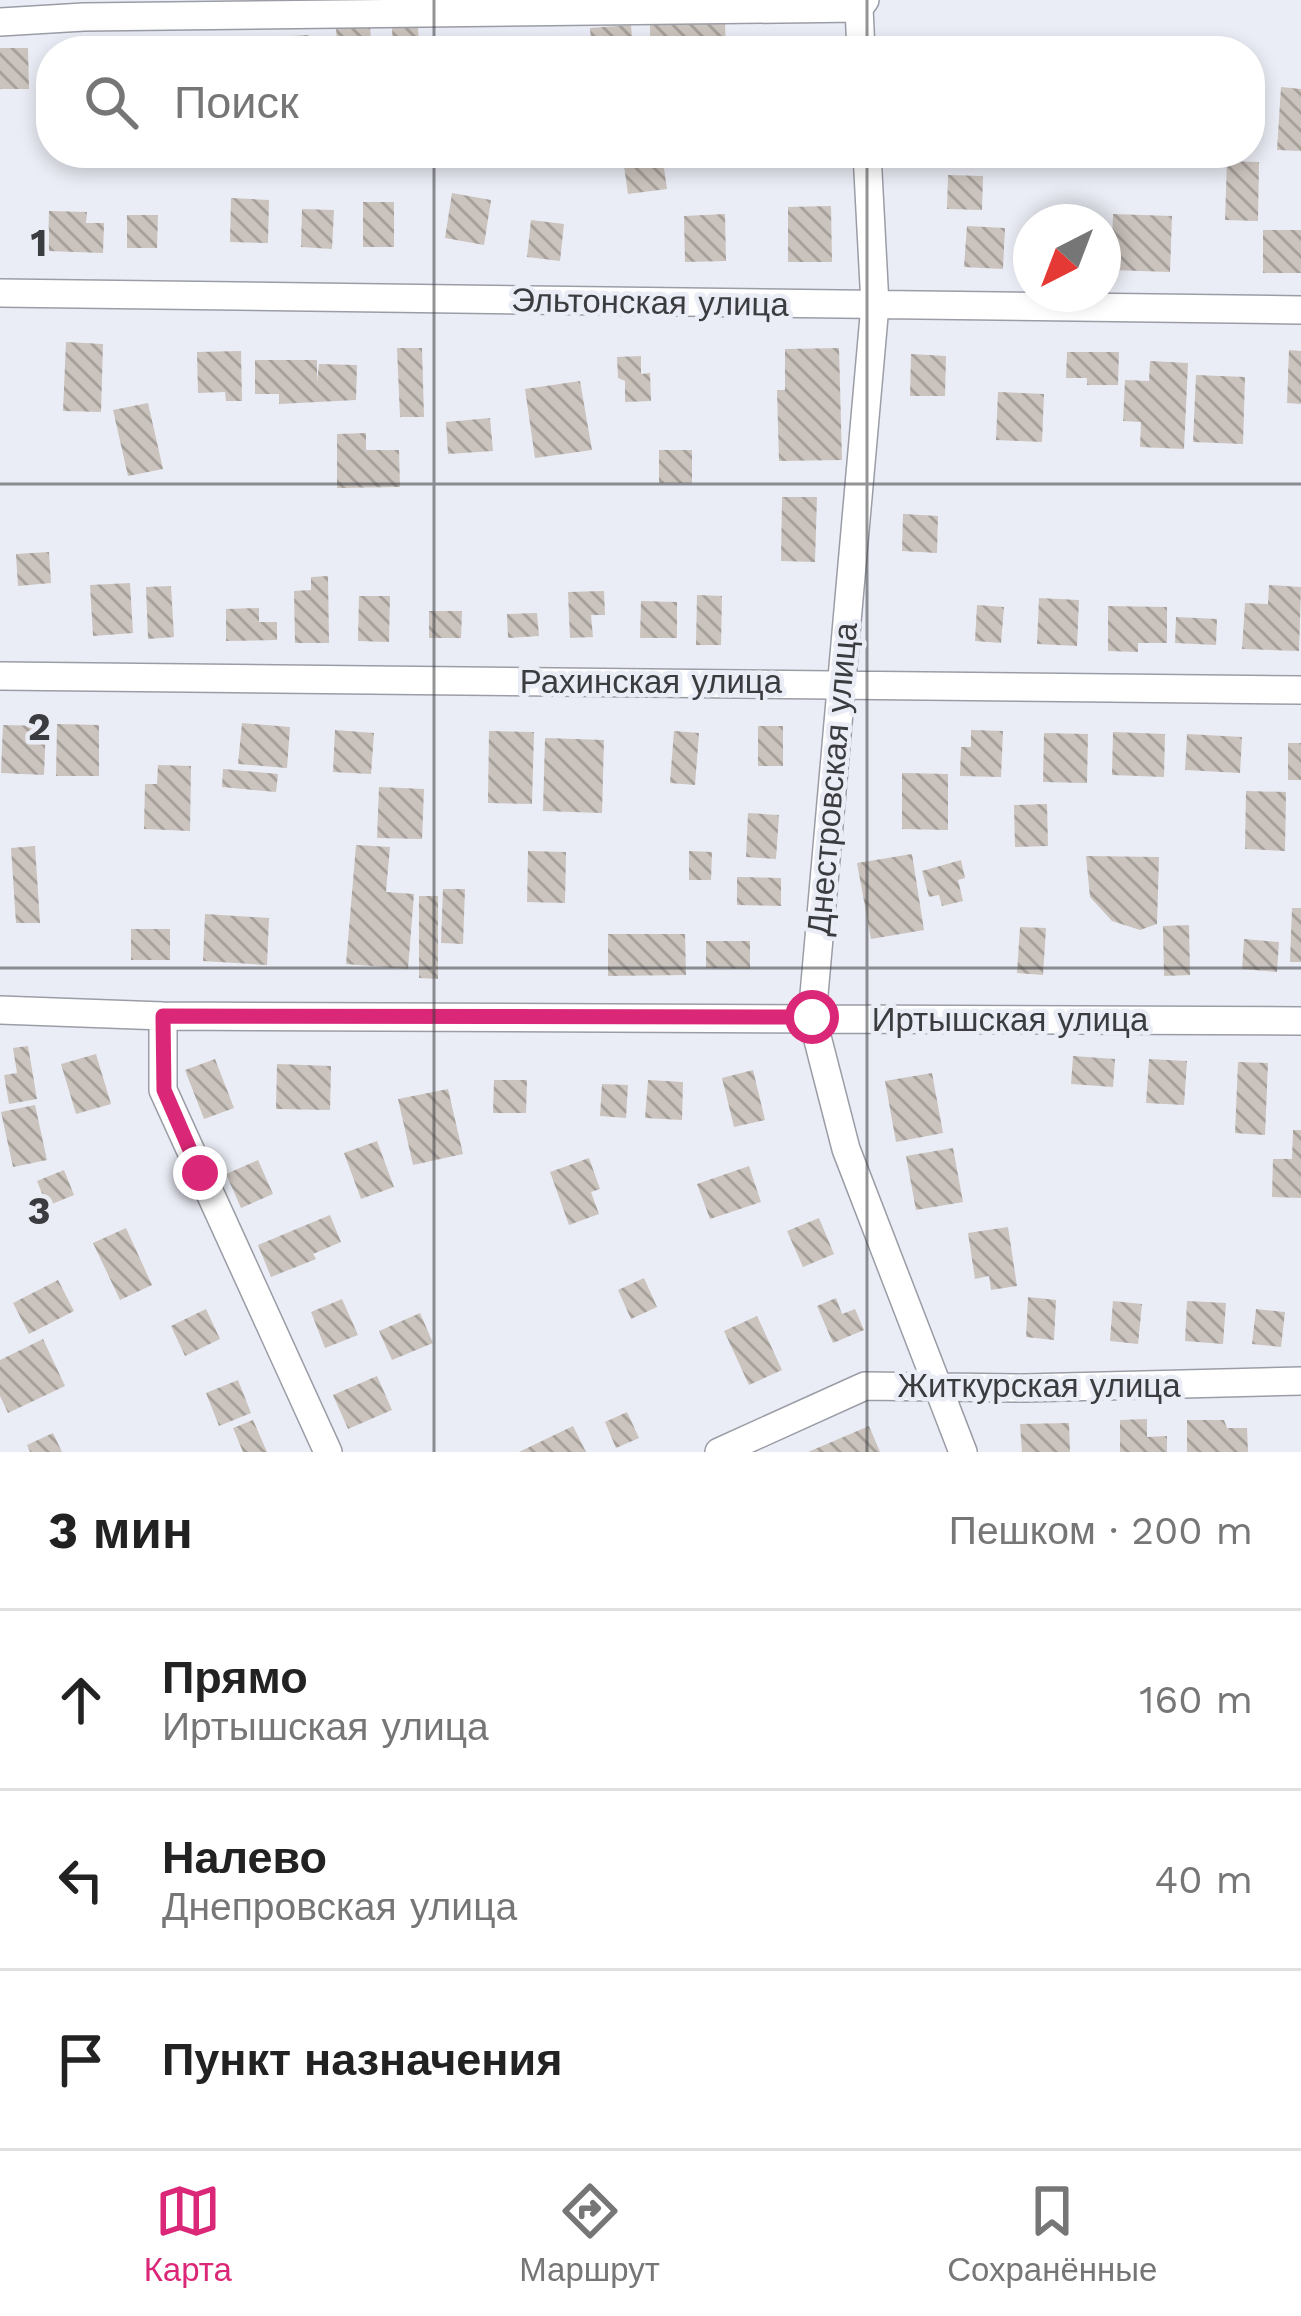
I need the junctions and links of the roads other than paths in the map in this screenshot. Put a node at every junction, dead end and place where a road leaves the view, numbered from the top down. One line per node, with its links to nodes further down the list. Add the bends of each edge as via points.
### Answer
1 (862, 4): 2 (street); 4 (street)
2 (81, 9): 3 (street)
3 (0, 22)
4 (861, 36)
5 (868, 168): 7 (street, Днестровская улица)
6 (0, 293): 7 (street, Эльтонская улица)
7 (875, 305): 8 (street, Эльтонская улица); 10 (street, Днестровская улица)
8 (1301, 310)
9 (0, 676): 10 (street, Рахинская улица)
10 (839, 682): 11 (street, Рахинская улица); 14 (street, Днестровская улица)
11 (1301, 690)
12 (0, 1010): 13 (street, Иртышская улица)
13 (163, 1016): 14 (street, Иртышская улица); 18 (street, via 164,1090)
14 (812, 1017): 15 (street, Иртышская улица); 17 (street, Днестровская улица, via 846,1149)
15 (1301, 1021)
16 (1301, 1381): 17 (street, Житкурская улица)
17 (937, 1385): 19 (street, Житкурская улица, via 865,1386); 20 (street, Днестровская улица)
18 (328, 1452)
19 (718, 1452)
20 (963, 1452)

